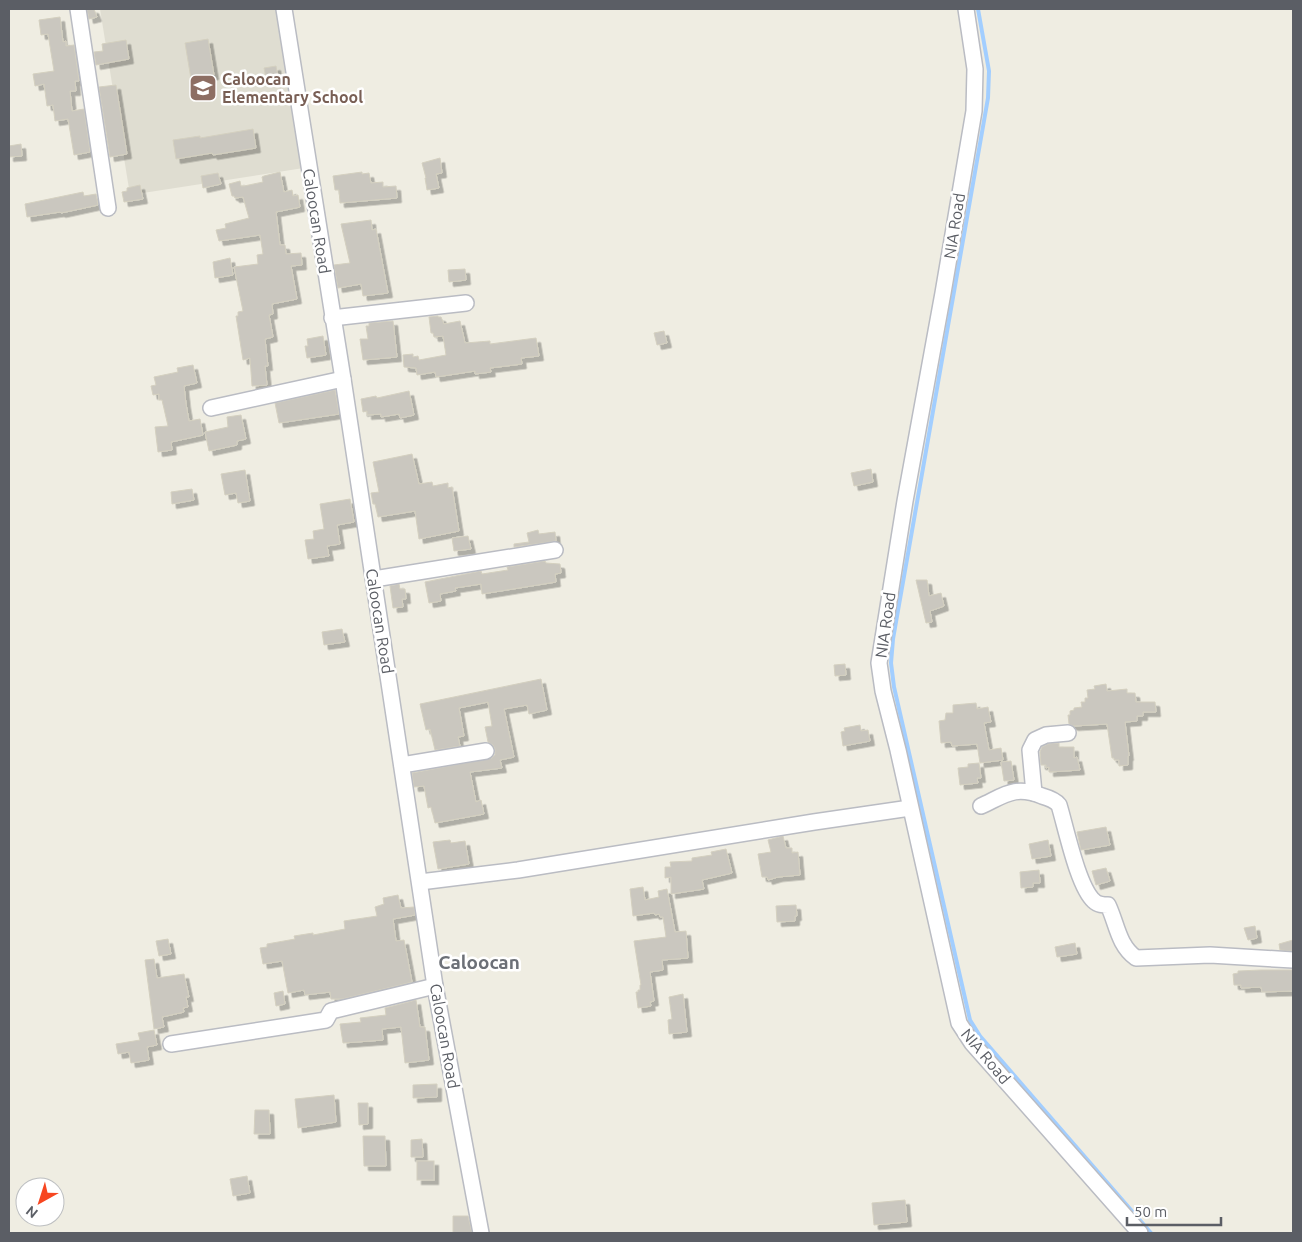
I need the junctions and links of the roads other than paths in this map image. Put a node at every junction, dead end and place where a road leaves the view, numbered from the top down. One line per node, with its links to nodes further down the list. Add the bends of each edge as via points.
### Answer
1 (78, 9): 4 (street)
2 (284, 9): 6 (street, Caloocan Road)
3 (966, 9): 16 (street, NIA Road, via 975,69 974,111 879,663)
4 (108, 208)
5 (466, 303): 6 (street)
6 (332, 318): 7 (street, Caloocan Road)
7 (343, 379): 8 (street); 10 (street, Caloocan Road)
8 (211, 408)
9 (555, 550): 10 (street)
10 (374, 580): 13 (street, Caloocan Road)
11 (1068, 733): 14 (street, via 1046,735 1035,740 1030,750)
12 (486, 751): 13 (street)
13 (402, 765): 17 (street, Caloocan Road)
14 (1034, 793): 15 (street, via 1016,790); 18 (street, via 1059,805 1078,874 1093,901 1108,905 1122,944 1136,958 1210,955)
15 (981, 806)
16 (910, 808): 17 (street, via 518,870); 22 (street, NIA Road, via 959,1023 972,1043)
17 (420, 882): 19 (street, Caloocan Road)
18 (1293, 960)
19 (435, 986): 20 (street, via 330,1011 326,1020); 21 (street, Caloocan Road)
20 (171, 1044)
21 (481, 1233)
22 (1140, 1233)

